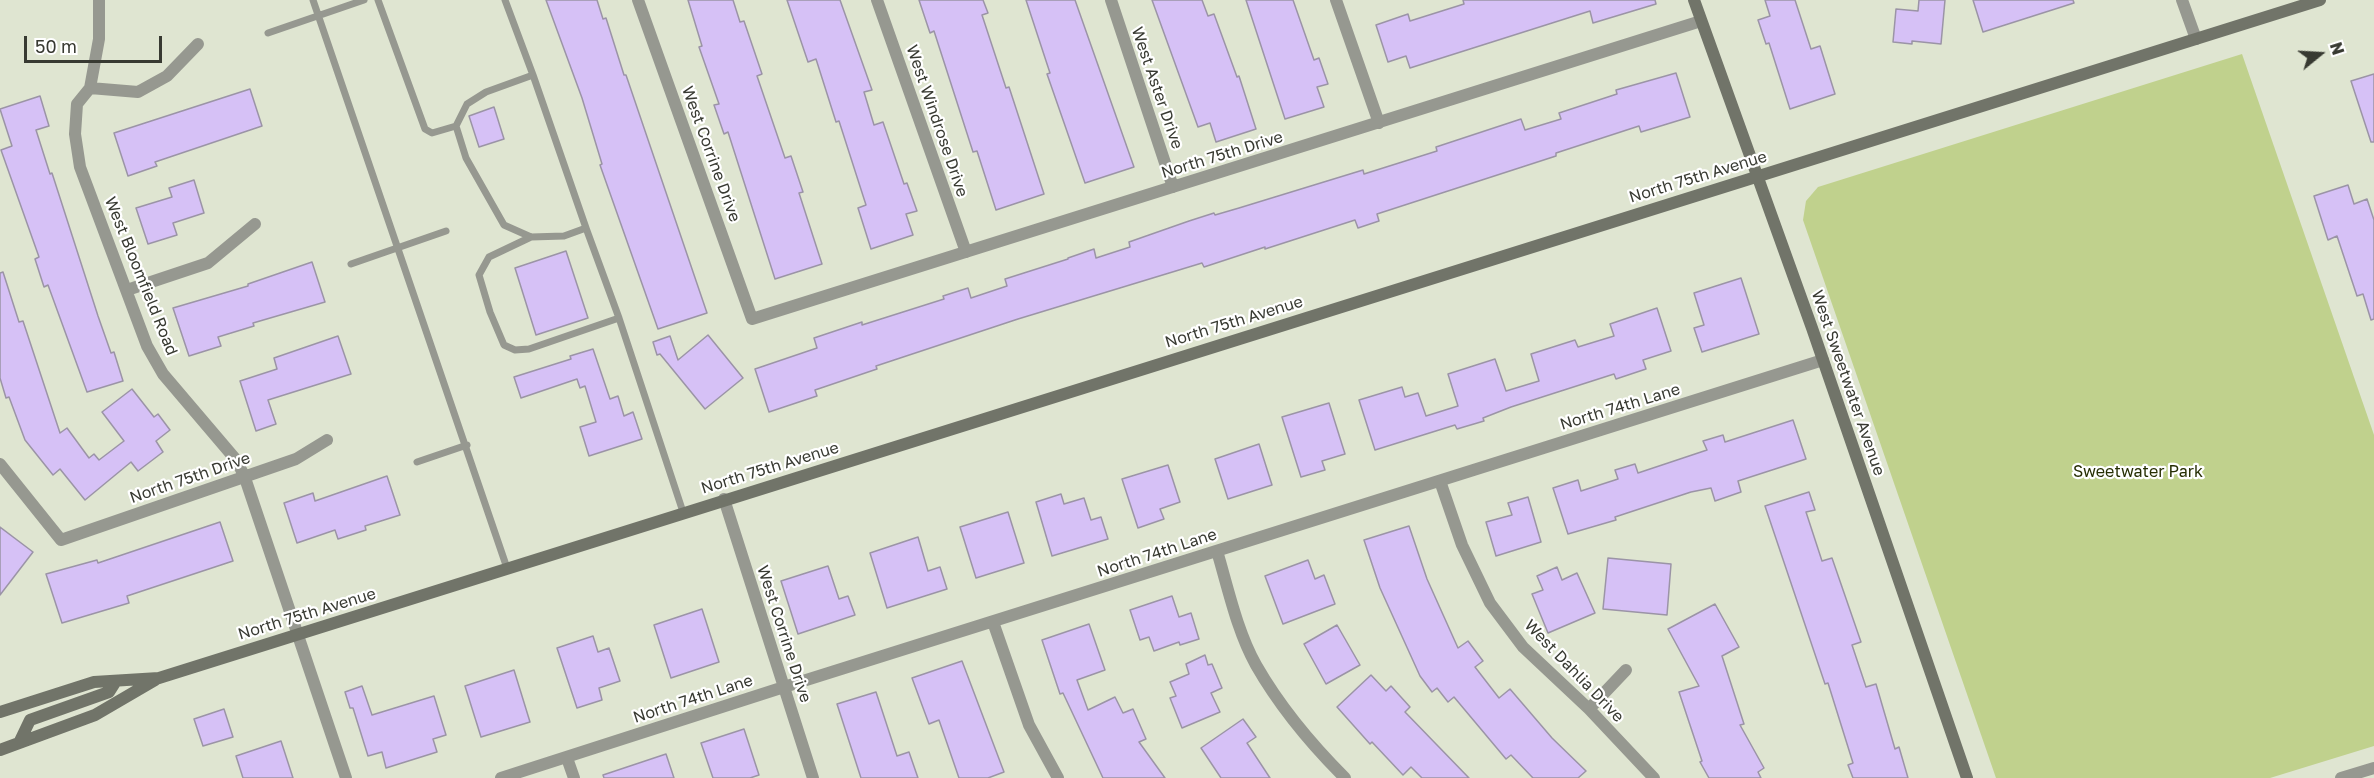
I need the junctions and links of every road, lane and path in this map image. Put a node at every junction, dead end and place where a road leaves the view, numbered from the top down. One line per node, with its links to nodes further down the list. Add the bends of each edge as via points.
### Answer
1 (99, 0): 19 (street, West Bloomfield Road, via 99,39)
2 (313, 0): 13 (lane)
3 (364, 0): 13 (lane)
4 (378, 0): 21 (lane, via 425,129 432,133)
5 (505, 0): 18 (lane)
6 (638, 0): 33 (street, West Corrine Drive)
7 (877, 0): 29 (street, West Windrose Drive)
8 (1110, 0): 23 (street, West Aster Drive)
9 (1336, 0): 20 (street)
10 (1694, 0): 14 (main road, West Sweetwater Avenue)
11 (2182, 0): 16 (street)
12 (2320, 0): 16 (main road, North 75th Avenue)
13 (319, 16): 15 (lane); 28 (lane)
14 (1701, 21): 20 (street, North 75th Drive); 22 (main road, West Sweetwater Avenue)
15 (268, 33)
16 (2196, 39): 22 (main road, North 75th Avenue)
17 (198, 44): 19 (street, via 167,76 138,92)
18 (533, 75): 21 (lane, via 486,92 467,104); 25 (lane)
19 (90, 88): 31 (street, West Bloomfield Road, via 77,104 75,134 80,167)
20 (1379, 123): 23 (street, North 75th Drive)
21 (456, 126): 27 (lane, via 466,158 497,215 504,225)
22 (1757, 176): 34 (main road, West Sweetwater Avenue); 41 (main road, North 75th Avenue)
23 (1173, 187): 29 (street, North 75th Drive)
24 (255, 224): 31 (street, via 208,263)
25 (586, 228): 27 (lane, via 564,236); 32 (lane)
26 (446, 231): 28 (lane)
27 (531, 237): 32 (lane, via 489,257 480,275 504,345 515,350 529,349)
28 (399, 248): 30 (lane); 36 (lane)
29 (966, 252): 33 (street, North 75th Drive)
30 (351, 264)
31 (127, 290): 39 (street, West Bloomfield Road, via 147,346 163,374 237,461)
32 (619, 318): 42 (lane)
33 (752, 319)
34 (1823, 360): 40 (street, North 74th Lane); 64 (main road, West Sweetwater Avenue)
35 (327, 440): 39 (street, North 75th Drive, via 296,459)
36 (467, 445): 37 (lane); 44 (lane)
37 (417, 462)
38 (0, 464): 39 (street, North 75th Drive, via 61,540)
39 (245, 478): 46 (street, West Bloomfield Road)
40 (1440, 481): 43 (street, North 74th Lane); 51 (street, West Dahlia Drive, via 1462,545 1490,603 1523,647)
41 (724, 500): 42 (main road, North 75th Avenue); 50 (street, West Corrine Drive)
42 (683, 512): 44 (main road, North 75th Avenue)
43 (1216, 551): 45 (street, North 74th Lane); 62 (street, via 1255,663 1286,711)
44 (507, 568): 46 (main road, North 75th Avenue)
45 (993, 622): 50 (street, North 74th Lane); 61 (street, via 1029,725)
46 (296, 635): 48 (main road, North 75th Avenue); 57 (street, West Bloomfield Road)
47 (1626, 670): 51 (street)
48 (159, 678): 49 (main road, North 75th Avenue); 53 (main road, North 75th Avenue, via 95,715)
49 (116, 681): 52 (main road, North 75th Avenue, via 94,682); 53 (main road, via 109,692 30,720)
50 (784, 687): 55 (street, North 74th Lane); 60 (street, West Corrine Drive)
51 (1589, 709): 63 (street, West Dahlia Drive)
52 (0, 712)
53 (19, 743): 54 (main road, North 75th Avenue)
54 (0, 750)
55 (567, 758): 58 (street, North 74th Lane); 59 (street)
56 (2374, 768): 65 (street)
57 (346, 778)
58 (501, 778)
59 (574, 778)
60 (813, 778)
61 (1058, 778)
62 (1345, 778)
63 (1654, 778)
64 (1967, 778)
65 (2341, 778)

